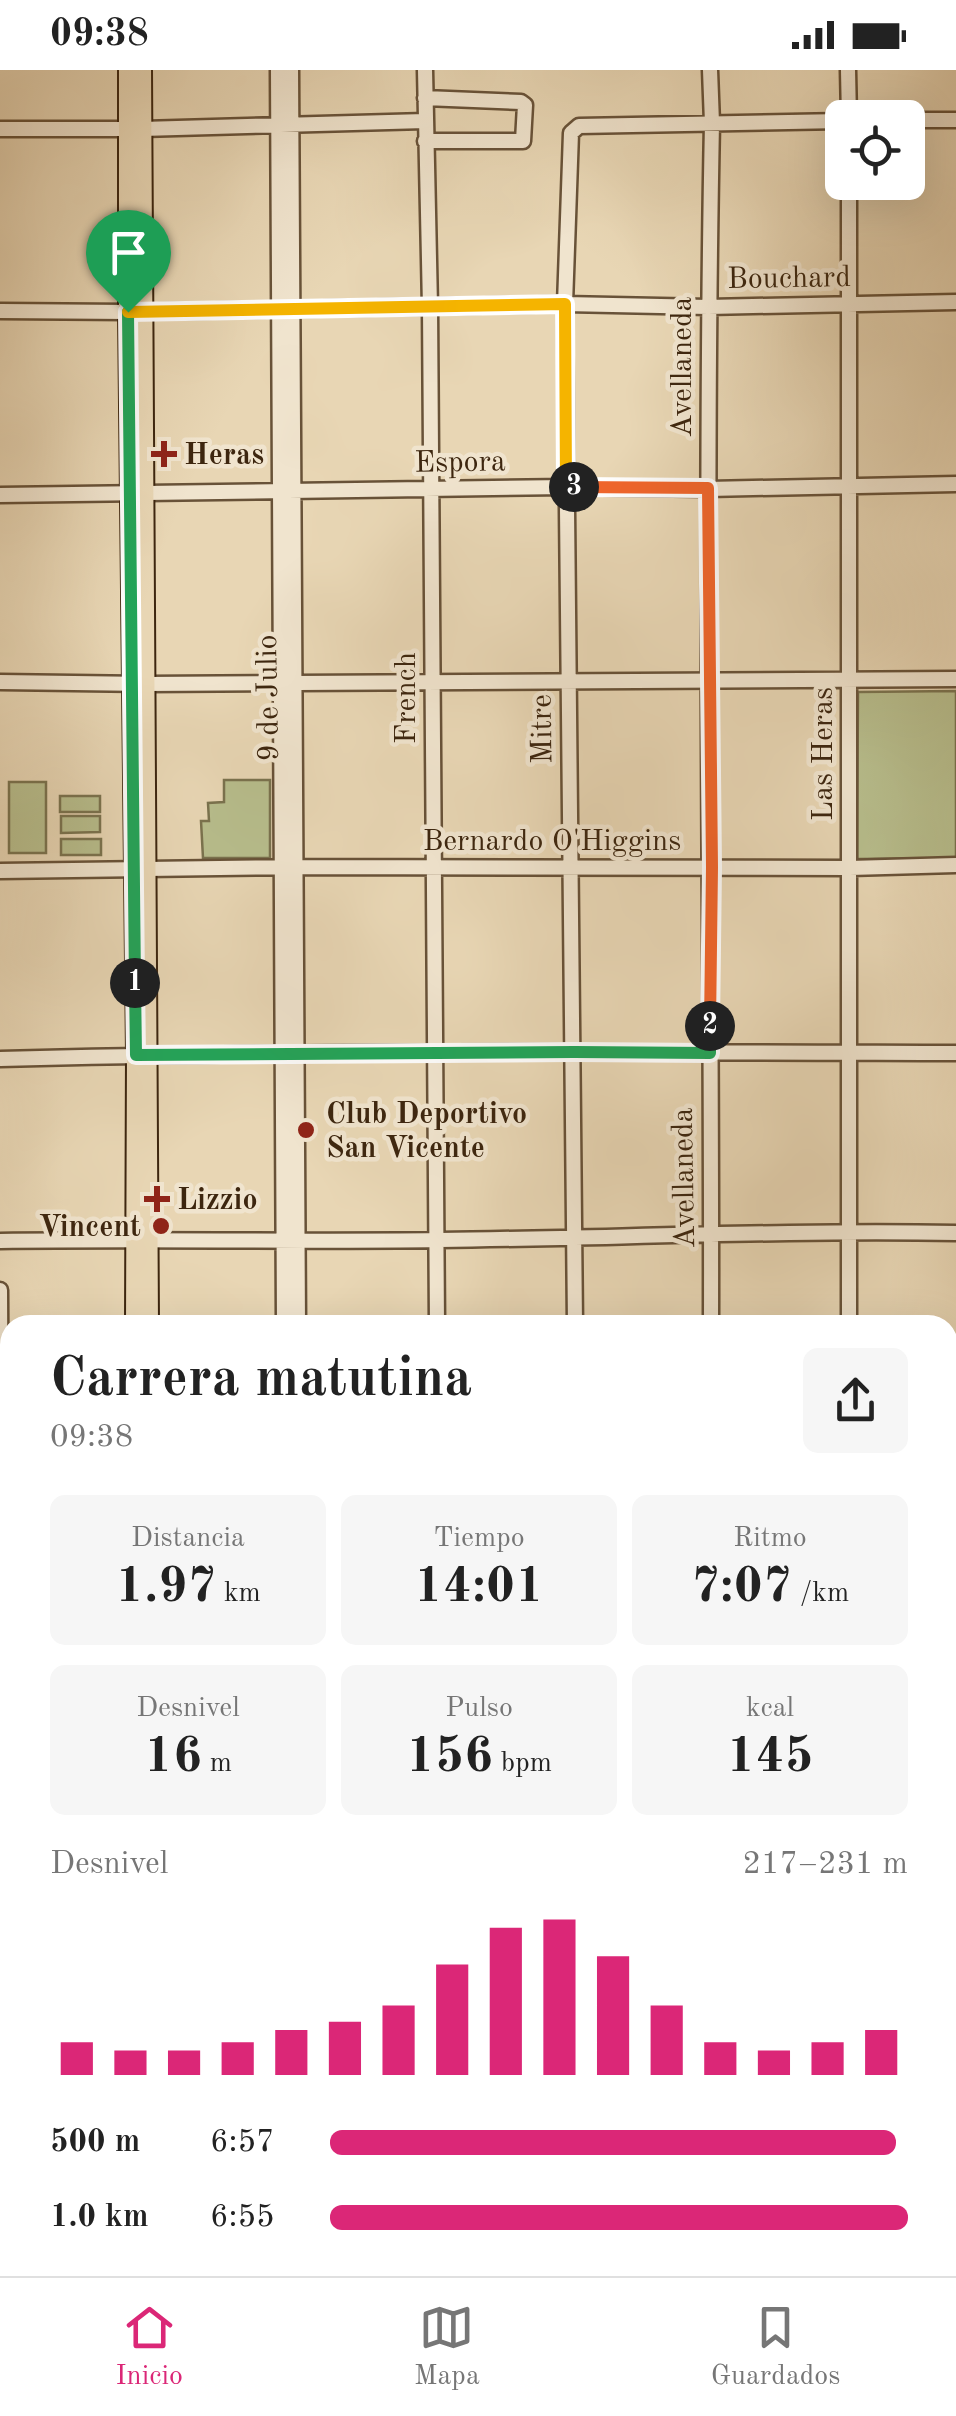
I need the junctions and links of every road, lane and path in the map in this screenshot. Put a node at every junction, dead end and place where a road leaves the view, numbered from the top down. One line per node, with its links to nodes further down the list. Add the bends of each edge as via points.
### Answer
1 (128, 70): 17 (main road)
2 (142, 70): 17 (main road)
3 (278, 70): 15 (street, 9 de Julio)
4 (291, 70): 15 (street, 9 de Julio)
5 (425, 70): 8 (street, French)
6 (710, 70): 14 (street, Avellaneda)
7 (848, 70): 9 (street)
8 (425, 98): 12 (street, French); 18 (street, via 525,105 523,141)
9 (849, 100)
10 (925, 120): 11 (street)
11 (956, 120)
12 (425, 121): 15 (street); 18 (street, French)
13 (825, 121): 14 (street)
14 (712, 123): 21 (street, Mitre, via 579,126 572,133); 23 (street, Avellaneda)
15 (285, 124): 17 (street); 24 (street, 9 de Julio)
16 (0, 129): 17 (street)
17 (135, 129): 27 (main road)
18 (426, 141): 25 (street, French)
19 (849, 200): 22 (street, Las Heras)
20 (956, 302): 22 (street, Bouchard)
21 (565, 304): 23 (street, Bouchard); 25 (street, Bouchard); 30 (street, Mitre)
22 (848, 304): 23 (street, Bouchard); 29 (street, Las Heras)
23 (708, 306): 31 (street, Avellaneda)
24 (286, 308): 25 (street, Bouchard); 27 (street, Bouchard); 33 (street, 9 de Julio)
25 (430, 308): 32 (street, French)
26 (0, 311): 27 (street, Bouchard)
27 (135, 311): 34 (main road)
28 (956, 484): 29 (street, Espora)
29 (848, 486): 31 (street, Espora); 38 (street, Las Heras)
30 (566, 487): 31 (street, Espora); 32 (street, Espora); 40 (street, Mitre)
31 (708, 488): 37 (street, Avellaneda)
32 (432, 489): 33 (street, Espora); 39 (street, French)
33 (287, 491): 34 (street, Espora); 42 (street, 9 de Julio)
34 (138, 494): 35 (street, Espora); 43 (main road)
35 (0, 495)
36 (956, 679): 38 (street)
37 (710, 680): 38 (street); 40 (street); 47 (street, Avellaneda)
38 (849, 680): 49 (street, Las Heras)
39 (432, 681): 40 (street); 42 (street); 46 (street, French)
40 (568, 681): 48 (street, Mitre)
41 (0, 682): 43 (street)
42 (288, 682): 43 (street); 45 (street, 9 de Julio)
43 (140, 683): 50 (main road)
44 (956, 865): 49 (street, Bernardo O'Higgins)
45 (290, 867): 46 (street, Bernardo O'Higgins); 50 (street, Bernardo O'Higgins); 57 (street, 9 de Julio)
46 (435, 867): 48 (street, Bernardo O'Higgins); 53 (street, French)
47 (712, 867): 48 (street, Bernardo O'Higgins); 49 (street, Bernardo O'Higgins); 54 (street, Avellaneda)
48 (570, 868): 52 (street, Mitre)
49 (850, 868): 55 (street, Las Heras)
50 (141, 870): 51 (street, Bernardo O'Higgins); 58 (main road)
51 (0, 871)
52 (574, 1052): 53 (street); 54 (street); 63 (street, Mitre)
53 (434, 1053): 57 (street); 65 (street, French)
54 (710, 1053): 55 (street); 62 (street, Avellaneda)
55 (850, 1053): 56 (street); 60 (street, Las Heras)
56 (956, 1053)
57 (290, 1054): 58 (street); 67 (street, 9 de Julio)
58 (143, 1055): 59 (street); 64 (main road)
59 (0, 1059)
60 (850, 1231): 61 (street); 62 (street); 77 (street, Las Heras)
61 (956, 1233)
62 (712, 1235): 63 (street); 76 (street, Avellaneda)
63 (572, 1238): 65 (street); 75 (street, Mitre)
64 (143, 1239): 66 (street); 67 (street); 70 (main road); 71 (main road)
65 (436, 1240): 67 (street); 74 (street, French)
66 (0, 1241)
67 (291, 1241): 72 (street, 9 de Julio); 73 (street, 9 de Julio)
68 (0, 1290): 69 (street)
69 (0, 1315)
70 (137, 1315)
71 (148, 1315)
72 (285, 1315)
73 (297, 1315)
74 (438, 1315)
75 (575, 1315)
76 (712, 1315)
77 (849, 1315)

